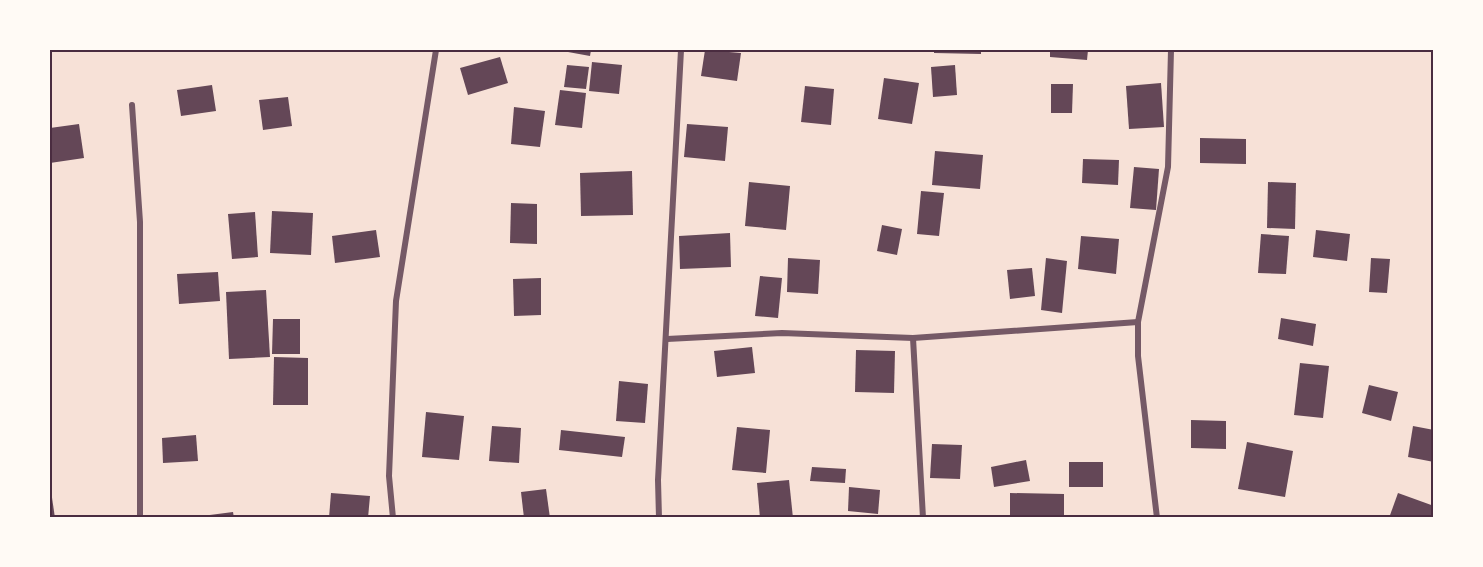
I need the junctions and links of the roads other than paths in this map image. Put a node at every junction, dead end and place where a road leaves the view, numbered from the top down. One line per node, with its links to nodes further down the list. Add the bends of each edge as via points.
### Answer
1 (436, 50): 9 (street, via 396,301 389,476)
2 (681, 50): 7 (street)
3 (1171, 50): 5 (street, via 1168,167)
4 (132, 105): 8 (street, via 140,222)
5 (1138, 322): 6 (street); 12 (street, via 1138,356)
6 (913, 338): 7 (street, via 782,333); 11 (street)
7 (667, 339): 10 (street)
8 (140, 518)
9 (393, 518)
10 (659, 518)
11 (922, 518)
12 (1157, 518)

